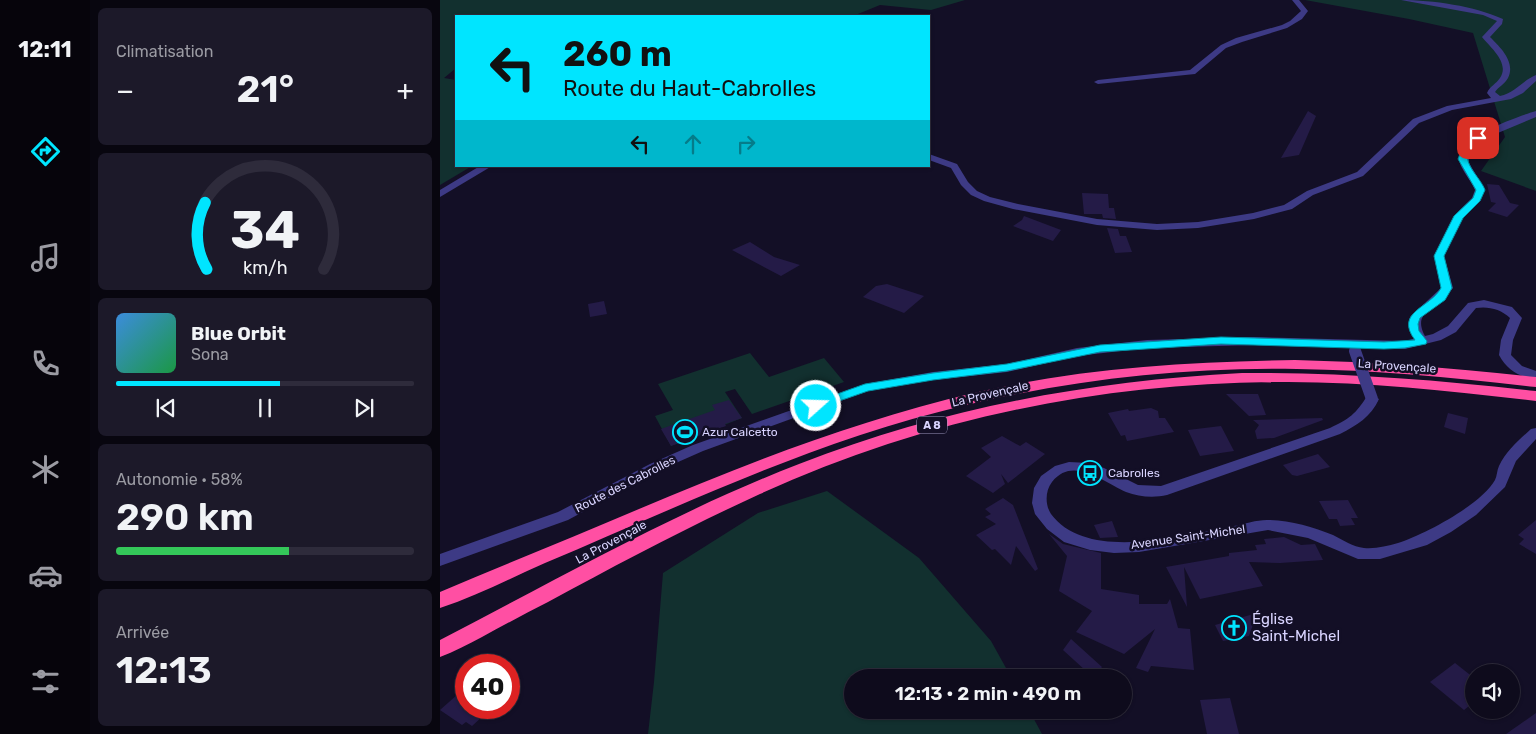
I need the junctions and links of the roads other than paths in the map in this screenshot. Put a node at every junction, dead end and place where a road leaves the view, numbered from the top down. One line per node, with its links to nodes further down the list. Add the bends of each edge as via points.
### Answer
1 (1295, 0): 4 (street, via 1305,11 1297,19 1273,31 1229,44 1197,70)
2 (1404, 0): 5 (street, via 1485,14 1501,20 1486,36 1504,59 1504,79 1492,88 1491,93)
3 (1536, 77): 5 (street, via 1520,91)
4 (1098, 82)
5 (1498, 99): 7 (street, via 1450,108 1416,121 1360,174 1310,193 1288,207 1198,225 1097,222 1017,207 974,193 954,166)
6 (1536, 114): 10 (street, via 1478,138 1465,150 1463,159 1480,190 1477,199 1459,216 1442,247 1439,256 1447,288 1441,298 1416,316 1414,331)
7 (930, 157)
8 (485, 167): 9 (street)
9 (440, 194)
10 (1422, 341): 11 (street, Route des Cabrolles); 12 (street, Route des Cabrolles, via 1452,329 1472,305 1493,304 1508,309 1516,318 1507,340 1505,355 1508,360 1522,371)
11 (1353, 348): 16 (street, Avenue Saint-Michel, bridge, via 1372,399 1354,422 1162,491 1136,490 1097,470 1066,467 1054,472 1041,485 1038,501 1042,512 1057,530 1085,543 1106,547 1147,546 1267,525 1308,532 1346,549 1370,554 1411,545 1478,507 1501,482 1507,464 1520,447); 17 (street, Route des Cabrolles, via 1221,340 1127,346 1077,352 988,371 933,376 865,388 698,448 563,516)
12 (1536, 375)
13 (1472, 382): 14 (highway, La Provençale / A 8); 15 (highway, La Provençale / A 8); 18 (highway, La Provençale / A 8, via 1343,365 1226,364 1104,374 995,392 896,418 780,458); 19 (highway, La Provençale / A 8, via 1208,379 1099,390 968,415 871,444 770,483 658,536)
14 (1536, 382)
15 (1536, 396)
16 (1536, 432)
17 (440, 560)
18 (440, 600)
19 (440, 649)

